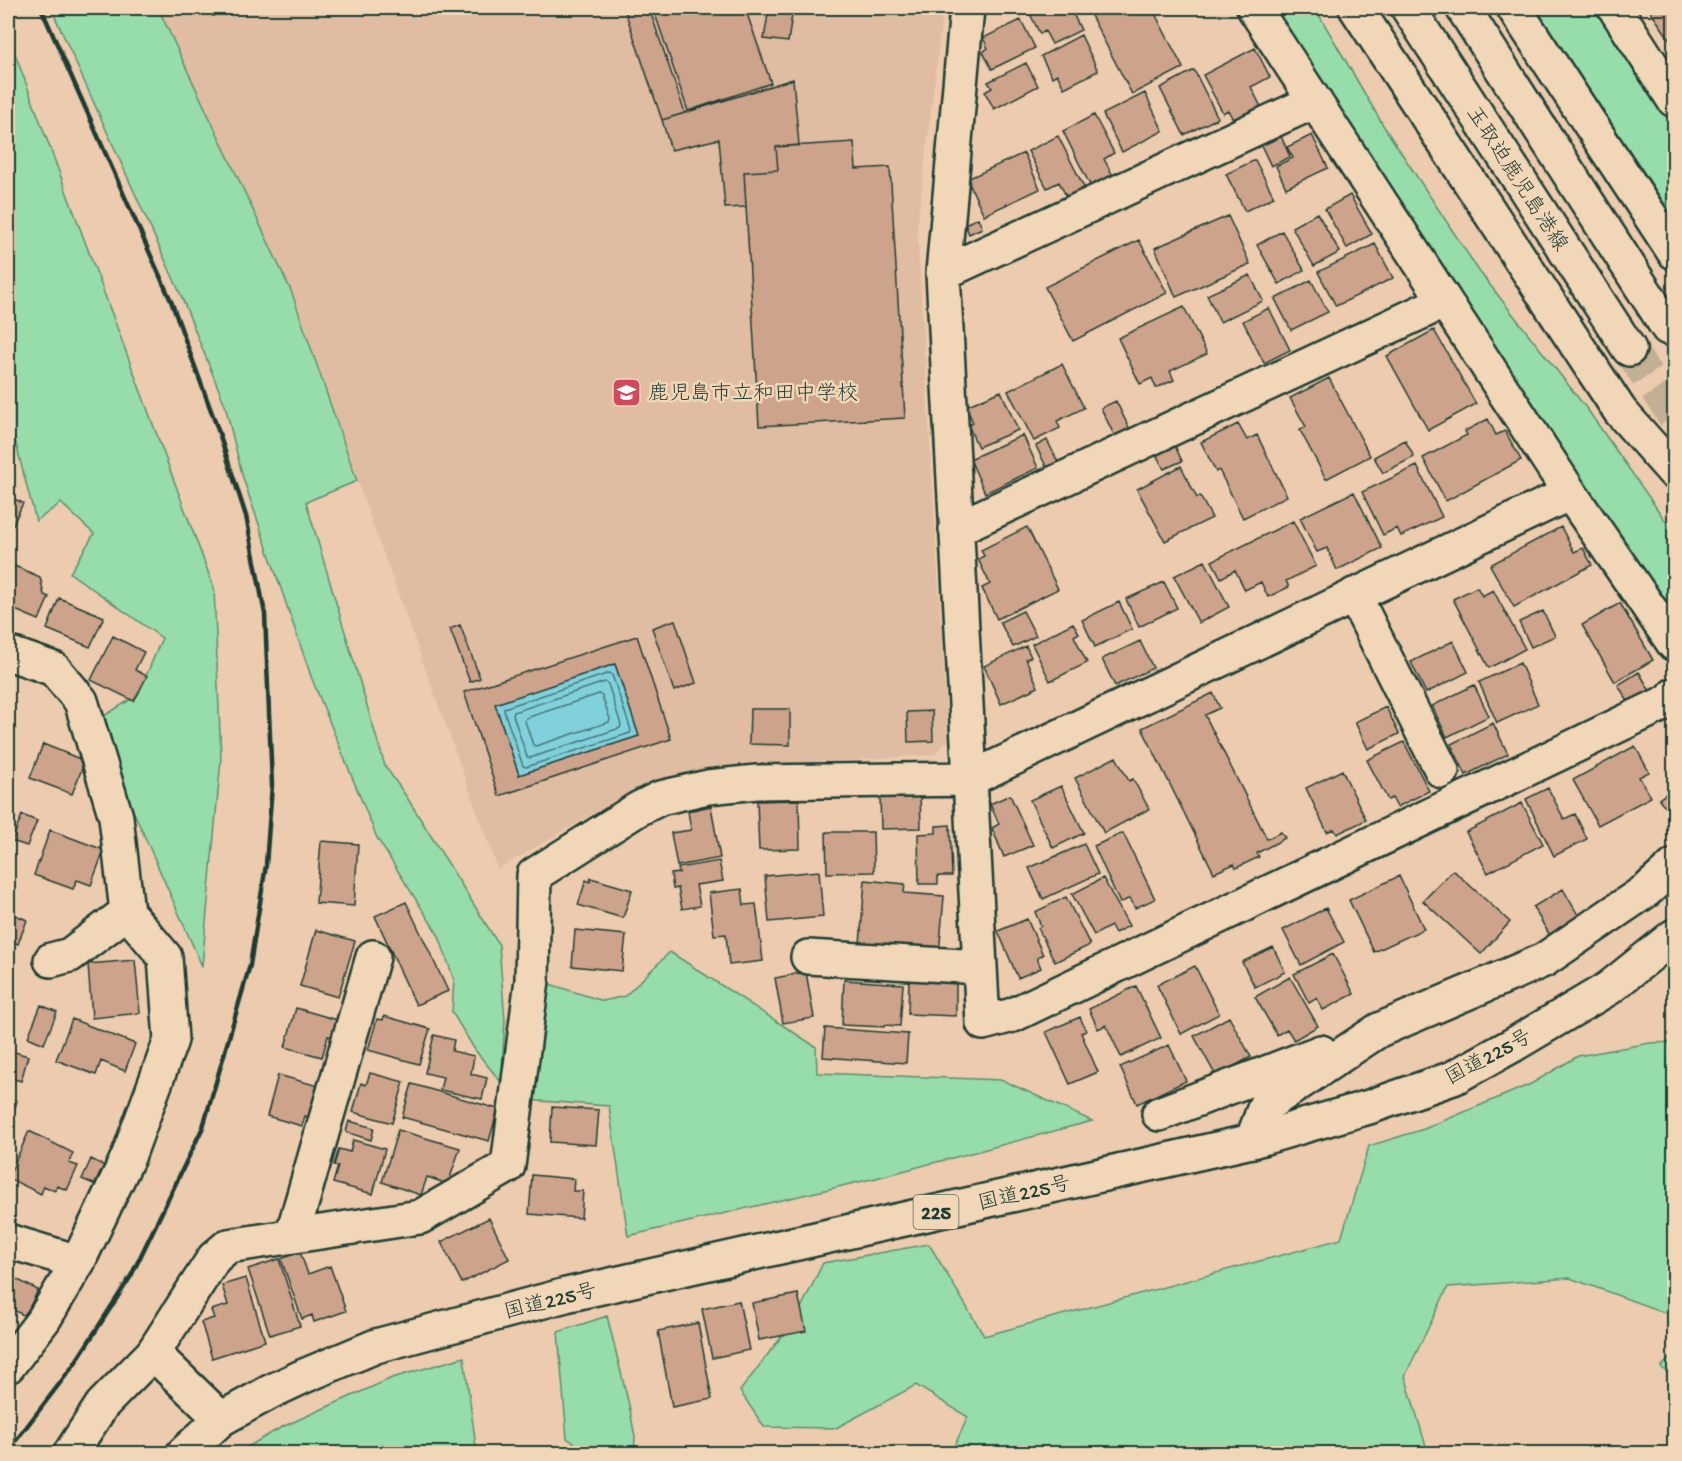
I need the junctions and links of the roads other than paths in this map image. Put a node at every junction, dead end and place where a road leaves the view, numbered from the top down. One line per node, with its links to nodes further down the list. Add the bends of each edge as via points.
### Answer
1 (967, 8): 11 (main road)
2 (1254, 8): 9 (main road)
3 (1356, 8): 15 (main road, via 1620,411)
4 (1408, 8): 14 (main road, 玉取迫鹿児島港線)
5 (1463, 8): 13 (main road)
6 (1514, 8): 10 (main road)
7 (1615, 8): 8 (main road)
8 (1674, 100)
9 (1315, 101): 11 (main road); 12 (main road)
10 (1674, 252)
11 (943, 273): 17 (main road)
12 (1445, 301): 16 (main road); 17 (main road)
13 (1668, 328)
14 (1629, 349)
15 (1674, 472)
16 (1570, 493): 18 (main road); 19 (main road)
17 (956, 529): 23 (main road)
18 (1354, 595): 22 (main road); 23 (main road)
19 (1674, 644)
20 (8, 653): 25 (main road, via 54,669 81,701 116,817)
21 (1674, 695): 30 (main road, via 1671,700 1013,1015 983,1023)
22 (1442, 771)
23 (970, 779): 30 (main road); 34 (main road, via 757,782 708,787 660,798 534,875 532,980 508,1166 420,1217)
24 (1674, 866): 31 (main road, via 1647,890 1544,960)
25 (127, 912): 29 (main road, via 70,955); 36 (main road, via 165,957 171,1040 128,1157)
26 (1674, 936): 33 (main road, 国道225号 / 225, via 1609,988 1453,1078)
27 (374, 957): 34 (main road)
28 (808, 957): 30 (main road)
29 (51, 960)
30 (980, 967)
31 (1379, 1030): 32 (main road); 33 (main road, via 1264,1106)
32 (1159, 1114)
33 (1252, 1141): 39 (main road, 国道225号 / 225, via 566,1295 376,1346 270,1392)
34 (292, 1236): 37 (main road, via 228,1246 214,1258)
35 (8, 1241): 36 (main road)
36 (78, 1262): 38 (main road, via 44,1319)
37 (153, 1353): 39 (main road); 40 (main road, via 102,1405)
38 (8, 1366)
39 (221, 1419): 41 (main road, 国道225号 / 225)
40 (70, 1454)
41 (183, 1454)

